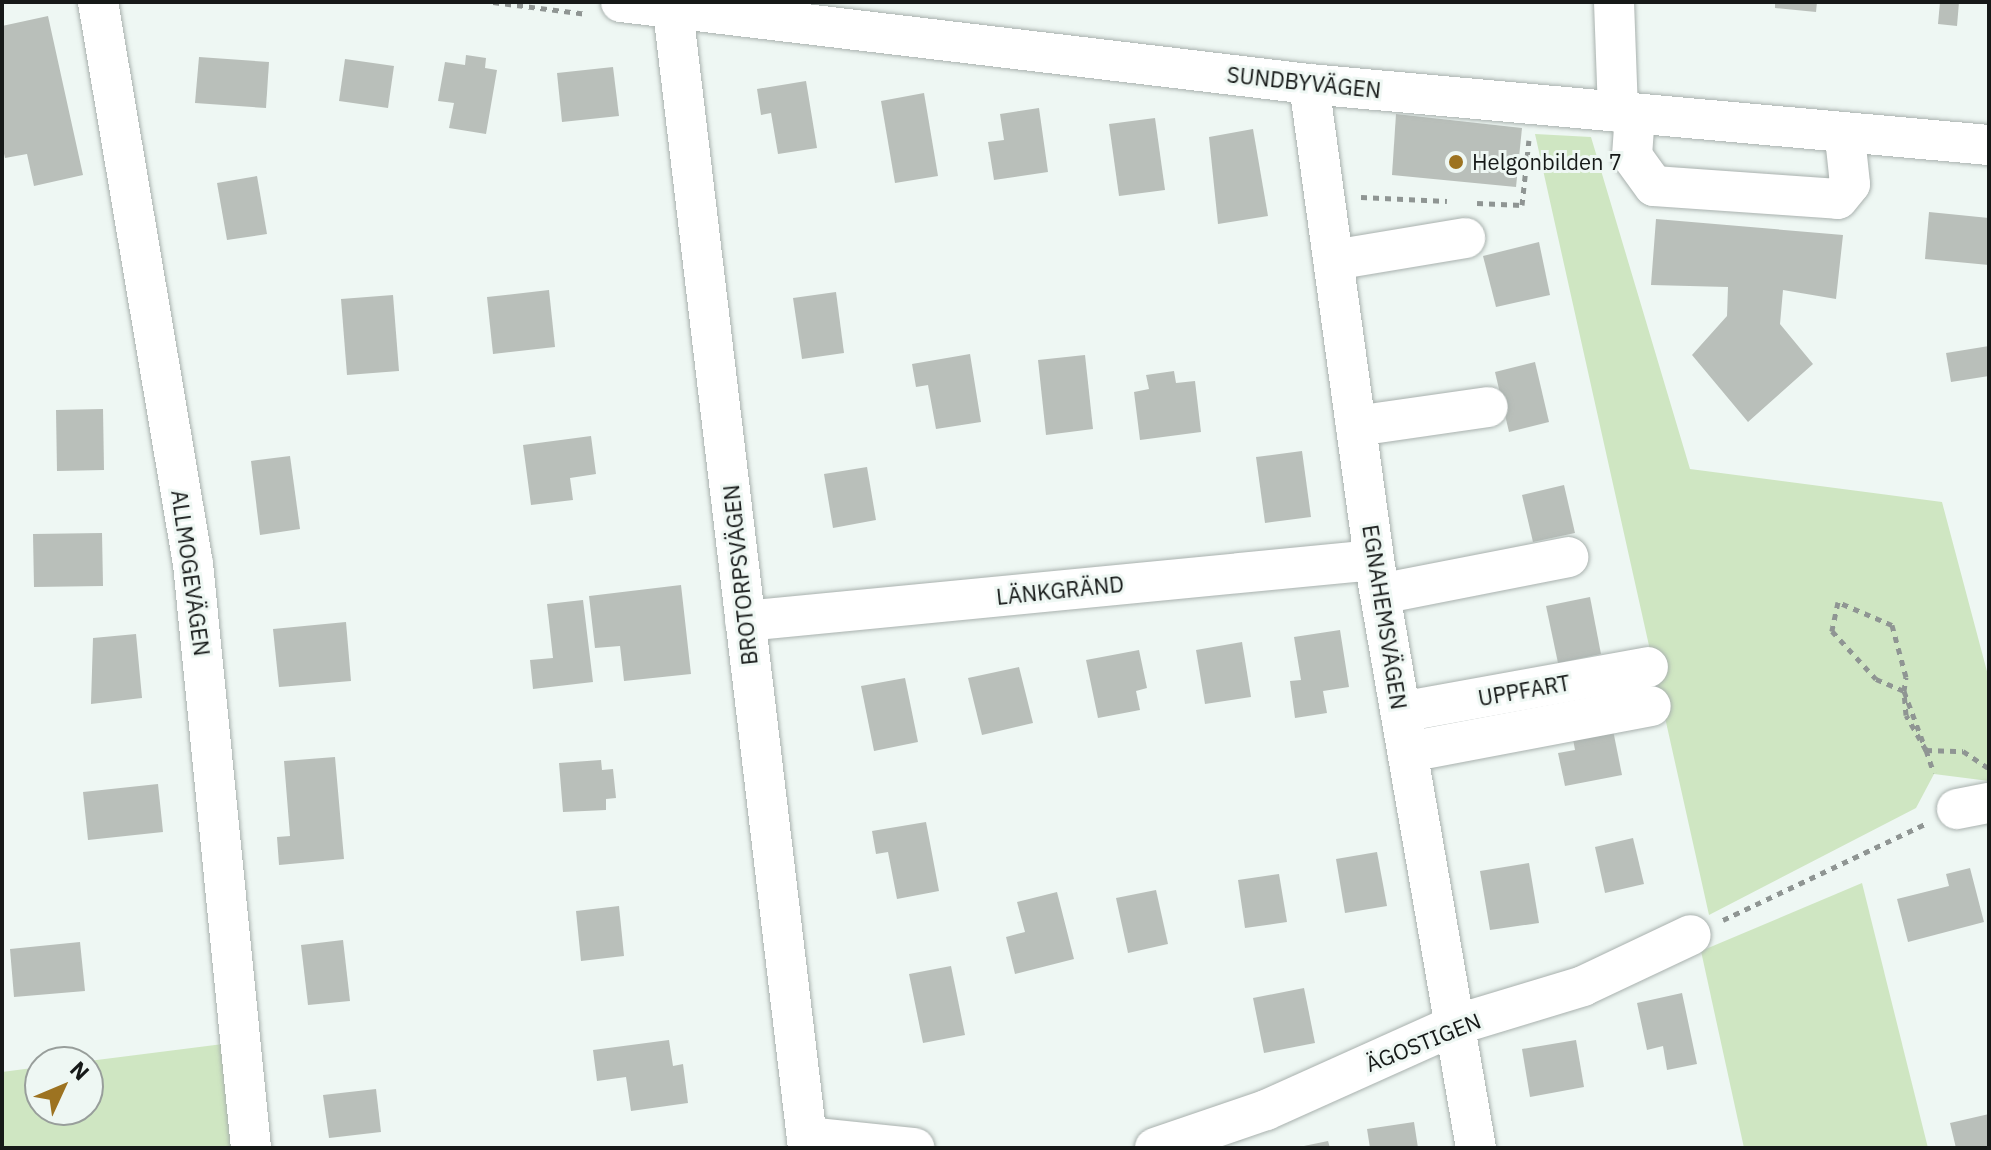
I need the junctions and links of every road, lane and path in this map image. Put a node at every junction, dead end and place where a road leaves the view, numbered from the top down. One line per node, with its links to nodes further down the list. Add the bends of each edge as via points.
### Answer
1 (98, 2): 30 (street, ALLMOGEVÄGEN, via 193,564)
2 (621, 2): 4 (street, SUNDBYVÄGEN)
3 (1614, 2): 6 (street)
4 (673, 5): 5 (street, SUNDBYVÄGEN); 17 (street, BROTORPSVÄGEN)
5 (1309, 84): 6 (street, SUNDBYVÄGEN); 10 (street, EGNAHEMSVÄGEN)
6 (1626, 113): 8 (street, SUNDBYVÄGEN); 8 (street, via 1632,156 1654,186 1838,199 1850,184)
7 (1530, 132): 10 (path, via 1522,205)
8 (1845, 137): 9 (street, SUNDBYVÄGEN)
9 (1989, 145)
10 (1328, 195): 12 (street, EGNAHEMSVÄGEN)
11 (1465, 238): 12 (street)
12 (1334, 260): 14 (street, EGNAHEMSVÄGEN)
13 (1488, 407): 14 (street)
14 (1356, 426): 16 (street, EGNAHEMSVÄGEN)
15 (1568, 557): 16 (street)
16 (1377, 577): 17 (street, LÄNKGRÄND); 21 (street, EGNAHEMSVÄGEN)
17 (745, 621): 29 (street, BROTORPSVÄGEN)
18 (1648, 667): 21 (street, UPPFART)
19 (1904, 691): 19 (path, via 1892,625 1838,602 1832,631 1876,679); 22 (path, via 1906,715)
20 (1651, 706): 23 (street, UPPFART)
21 (1401, 712): 23 (street, EGNAHEMSVÄGEN)
22 (1926, 750): 24 (path, via 1963,751); 25 (path)
23 (1408, 752): 28 (street, EGNAHEMSVÄGEN)
24 (1989, 769)
25 (1934, 773)
26 (1973, 806): 27 (path)
27 (1691, 935): 28 (street, ÄGOSTIGEN, via 1583,986)
28 (1455, 1025): 32 (street, ÄGOSTIGEN, via 1266,1110); 33 (street, EGNAHEMSVÄGEN)
29 (808, 1143): 31 (street)
30 (251, 1148)
31 (914, 1148)
32 (1155, 1148)
33 (1476, 1148)

